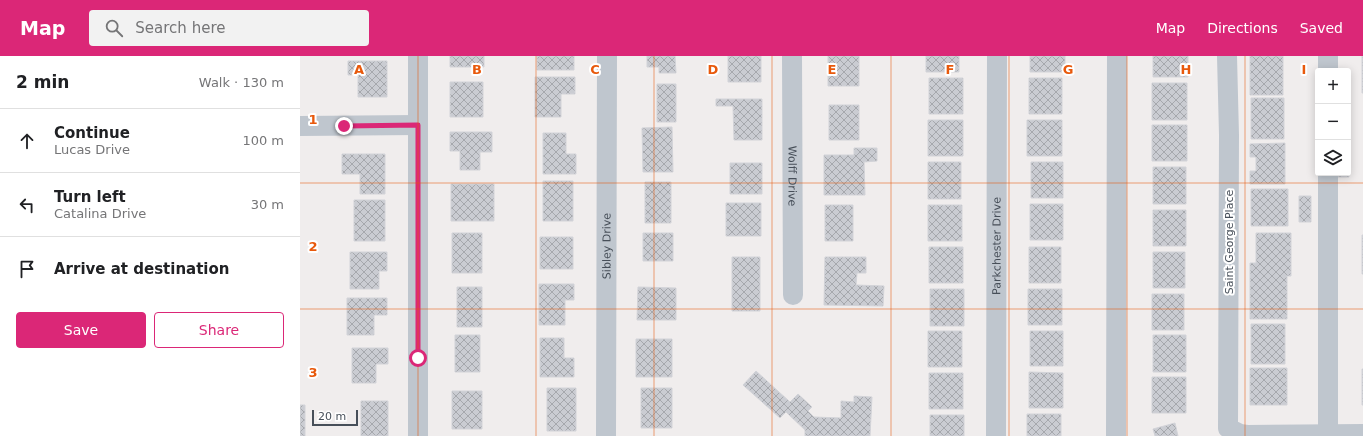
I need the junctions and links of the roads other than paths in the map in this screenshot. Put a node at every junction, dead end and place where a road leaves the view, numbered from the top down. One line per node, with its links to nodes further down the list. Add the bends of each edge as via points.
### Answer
1 (418, 56): 9 (street)
2 (607, 56): 16 (street, Sibley Drive)
3 (792, 56): 12 (street, Wolff Drive)
4 (997, 56): 17 (street, Parkchester Drive)
5 (1117, 56): 18 (street)
6 (1228, 56): 13 (street, Saint George Place, via 1228,428 1247,436)
7 (1328, 56): 8 (street)
8 (1328, 68)
9 (418, 125): 10 (street); 15 (street)
10 (300, 126)
11 (1328, 176): 13 (street)
12 (793, 295)
13 (1328, 434): 14 (street)
14 (1363, 434)
15 (418, 436)
16 (606, 436)
17 (996, 436)
18 (1116, 436)

